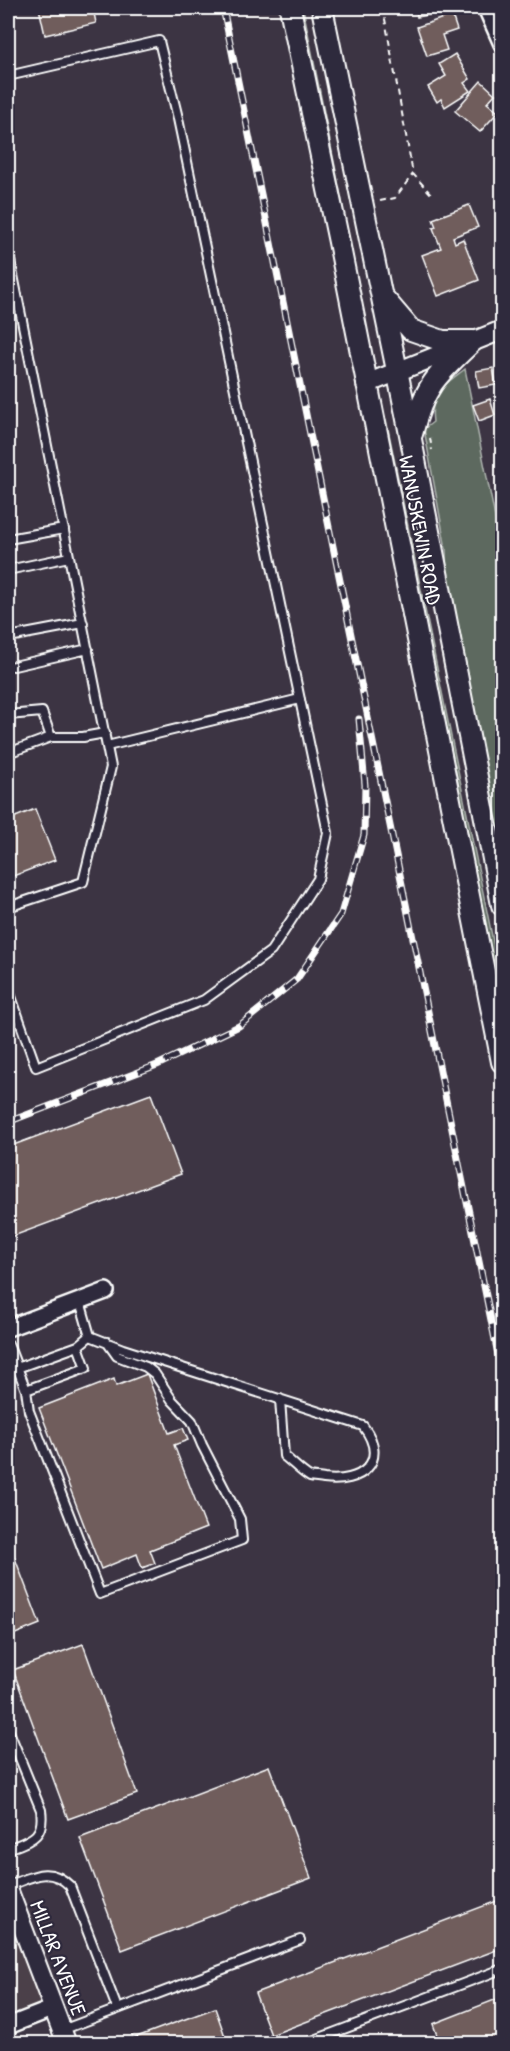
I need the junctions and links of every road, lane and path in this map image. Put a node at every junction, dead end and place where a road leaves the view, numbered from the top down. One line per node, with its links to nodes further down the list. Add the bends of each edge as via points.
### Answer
1 (290, 8): 15 (main road, WANUSKEWIN ROAD)
2 (321, 8): 11 (main road, WANUSKEWIN ROAD)
3 (383, 8): 7 (path)
4 (486, 8): 5 (street)
5 (502, 45)
6 (8, 76): 25 (lane, via 159,41)
7 (413, 174): 8 (path); 9 (path, via 395,198)
8 (432, 195)
9 (374, 203)
10 (8, 250): 17 (lane)
11 (381, 295): 13 (main road, via 411,330 443,341); 14 (main road, WANUSKEWIN ROAD)
12 (502, 330): 13 (street)
13 (473, 341): 14 (street); 16 (main road, via 431,384 418,409)
14 (397, 373): 15 (street); 16 (main road, WANUSKEWIN ROAD)
15 (366, 384): 34 (main road, WANUSKEWIN ROAD)
16 (411, 439): 31 (main road, WANUSKEWIN ROAD)
17 (64, 529): 18 (lane); 19 (lane)
18 (8, 538)
19 (69, 557): 20 (lane); 21 (lane)
20 (8, 570)
21 (82, 622): 22 (lane, via 9,637); 23 (lane)
22 (8, 633)
23 (88, 650): 24 (lane); 27 (lane)
24 (14, 666)
25 (300, 699): 29 (lane); 33 (lane, via 328,833 318,879 271,951 204,1000 36,1067)
26 (8, 715): 28 (lane, via 42,712)
27 (105, 733): 28 (lane); 29 (lane)
28 (51, 737): 30 (lane)
29 (107, 746): 32 (lane, via 111,767 83,882)
30 (8, 753)
31 (502, 905)
32 (8, 907)
33 (8, 988)
34 (502, 1062)
35 (105, 1291): 36 (street)
36 (80, 1301): 37 (street); 38 (lane)
37 (8, 1328)
38 (90, 1336): 39 (lane); 41 (lane)
39 (107, 1342): 43 (lane, via 117,1356 155,1374 192,1421 240,1519 242,1540 100,1594 29,1412); 44 (lane)
40 (8, 1344): 42 (lane)
41 (78, 1346): 42 (lane); 43 (lane, via 86,1368)
42 (17, 1368): 43 (lane)
43 (26, 1390)
44 (280, 1399): 44 (lane, via 363,1426 374,1448 368,1467 360,1475 339,1481 310,1477 284,1456)
45 (8, 1729): 46 (lane, via 43,1821 33,1839)
46 (8, 1849)
47 (8, 1888): 50 (street, MILLAR AVENUE); 51 (lane, via 41,1874 62,1878 70,1886)
48 (300, 1940): 51 (lane)
49 (502, 1969): 54 (lane)
50 (54, 2008): 52 (street); 53 (street, MILLAR AVENUE)
51 (117, 2008): 53 (lane)
52 (8, 2026)
53 (65, 2037)
54 (304, 2043)

